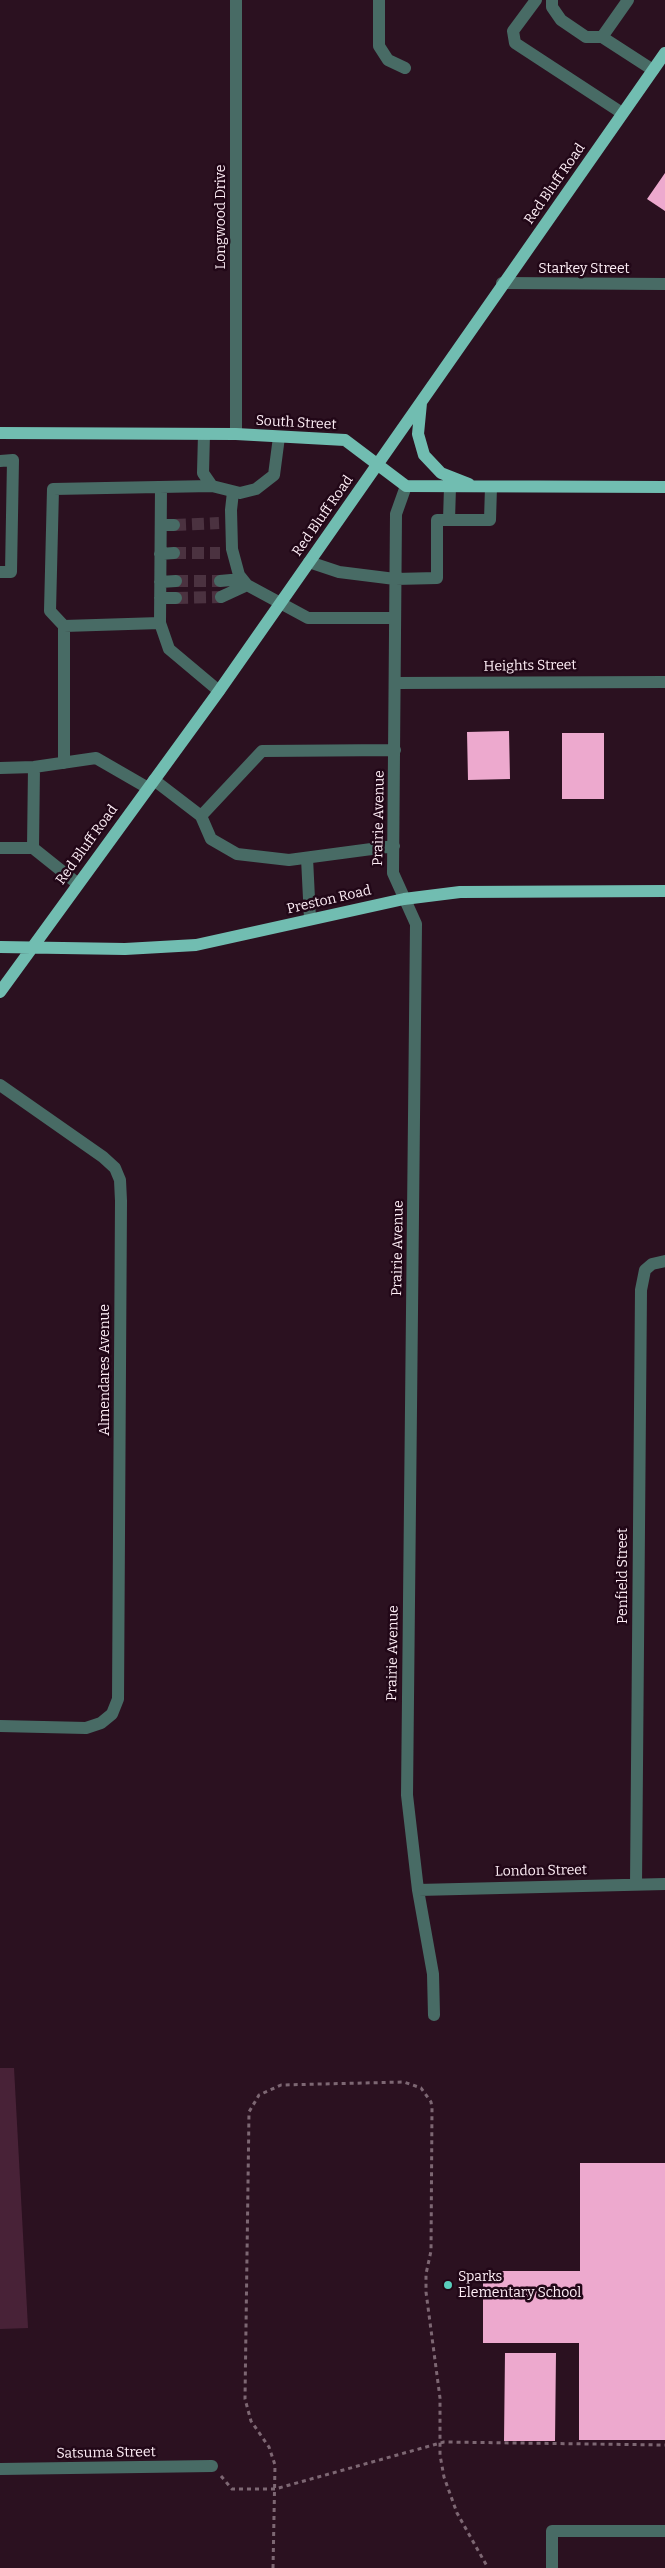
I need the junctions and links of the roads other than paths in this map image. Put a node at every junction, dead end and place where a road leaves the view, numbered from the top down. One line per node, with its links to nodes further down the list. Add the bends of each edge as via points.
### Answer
1 (236, 0): 16 (street, Longwood Drive)
2 (379, 0): 8 (street, via 379,46 388,60)
3 (536, 0): 10 (street, via 513,31 515,43)
4 (552, 0): 6 (street, via 552,7 561,20 586,36)
5 (628, 0): 6 (street)
6 (602, 36): 9 (street)
7 (665, 53): 9 (main road, Red Bluff Road)
8 (405, 68)
9 (653, 70): 10 (main road, Red Bluff Road)
10 (622, 113): 11 (main road, Red Bluff Road)
11 (502, 283): 12 (street, Starkey Street); 13 (main road, Red Bluff Road)
12 (665, 284)
13 (421, 402): 19 (main road, Red Bluff Road); 24 (main road, via 418,434 424,455 440,473)
14 (0, 433): 15 (main road, South Street)
15 (204, 434): 16 (main road, South Street); 20 (street, via 204,473)
16 (236, 434): 17 (main road, South Street)
17 (279, 437): 19 (main road, South Street, via 345,440); 27 (street, via 274,475 256,489)
18 (0, 460): 28 (street, via 13,460)
19 (377, 465): 21 (main road, South Street); 38 (main road, Red Bluff Road)
20 (212, 486): 22 (street); 27 (street)
21 (406, 486): 23 (main road); 40 (street, Prairie Avenue, via 396,514)
22 (161, 487): 33 (street); 51 (street, via 53,489 50,611)
23 (450, 487): 24 (main road); 29 (street)
24 (476, 487): 25 (main road)
25 (491, 487): 26 (main road); 29 (street, via 490,520)
26 (665, 488)
27 (234, 492): 31 (street)
28 (6, 495): 39 (street, via 11,572)
29 (449, 520): 40 (street, via 437,520 437,578)
30 (218, 523): 31 (street)
31 (232, 523): 34 (street)
32 (174, 524): 33 (street)
33 (160, 525): 37 (street)
34 (233, 552): 36 (street); 44 (street, via 239,575)
35 (174, 553): 37 (street)
36 (220, 553)
37 (160, 554): 43 (street)
38 (309, 562): 40 (street, via 339,572); 48 (main road, Red Bluff Road)
39 (0, 572)
40 (396, 579): 49 (street, Prairie Avenue)
41 (176, 581): 43 (street)
42 (220, 581): 44 (street)
43 (160, 582): 46 (street)
44 (245, 582): 45 (street); 48 (street)
45 (220, 597)
46 (160, 598): 47 (street); 50 (street)
47 (176, 598)
48 (280, 603): 49 (street, via 308,618); 54 (main road, Red Bluff Road)
49 (395, 618): 53 (street, Prairie Avenue)
50 (160, 622): 51 (street); 54 (street, via 169,649)
51 (64, 626): 56 (street)
52 (665, 682): 53 (street, Heights Street)
53 (395, 683): 55 (street, Prairie Avenue)
54 (219, 691): 59 (main road, Red Bluff Road)
55 (395, 750): 60 (street, via 262,751); 61 (street, Prairie Avenue)
56 (64, 763): 57 (street); 59 (street, via 96,758)
57 (34, 767): 58 (street); 63 (street)
58 (0, 768)
59 (151, 784): 60 (street); 65 (main road, Red Bluff Road)
60 (200, 816): 64 (street, via 212,839 237,854 289,860)
61 (394, 846): 64 (street); 67 (street, Prairie Avenue, via 393,873)
62 (0, 848): 63 (street)
63 (33, 848): 65 (street)
64 (307, 858): 68 (street)
65 (78, 884): 70 (main road, Red Bluff Road)
66 (665, 890): 67 (main road, Preston Road, via 460,892)
67 (404, 898): 68 (main road, Preston Road); 77 (street, Prairie Avenue, via 416,924 407,1795)
68 (310, 919): 70 (main road, Preston Road, via 196,945 125,949)
69 (0, 947): 70 (main road, Preston Road)
70 (31, 947): 71 (main road, Red Bluff Road)
71 (0, 992)
72 (0, 1085): 74 (street, Almendares Avenue, via 103,1157 120,1180 118,1700 112,1714 101,1723 86,1728)
73 (665, 1261): 75 (street, Penfield Street, via 652,1264 645,1270 640,1290)
74 (0, 1726)
75 (636, 1884): 76 (street, London Street); 77 (street, London Street)
76 (665, 1884)
77 (418, 1890): 78 (street, Prairie Avenue, via 433,1974)
78 (434, 2015)
79 (212, 2466): 80 (street, Satsuma Street)
80 (0, 2469)
81 (665, 2531): 82 (street, via 552,2530)
82 (552, 2568)

